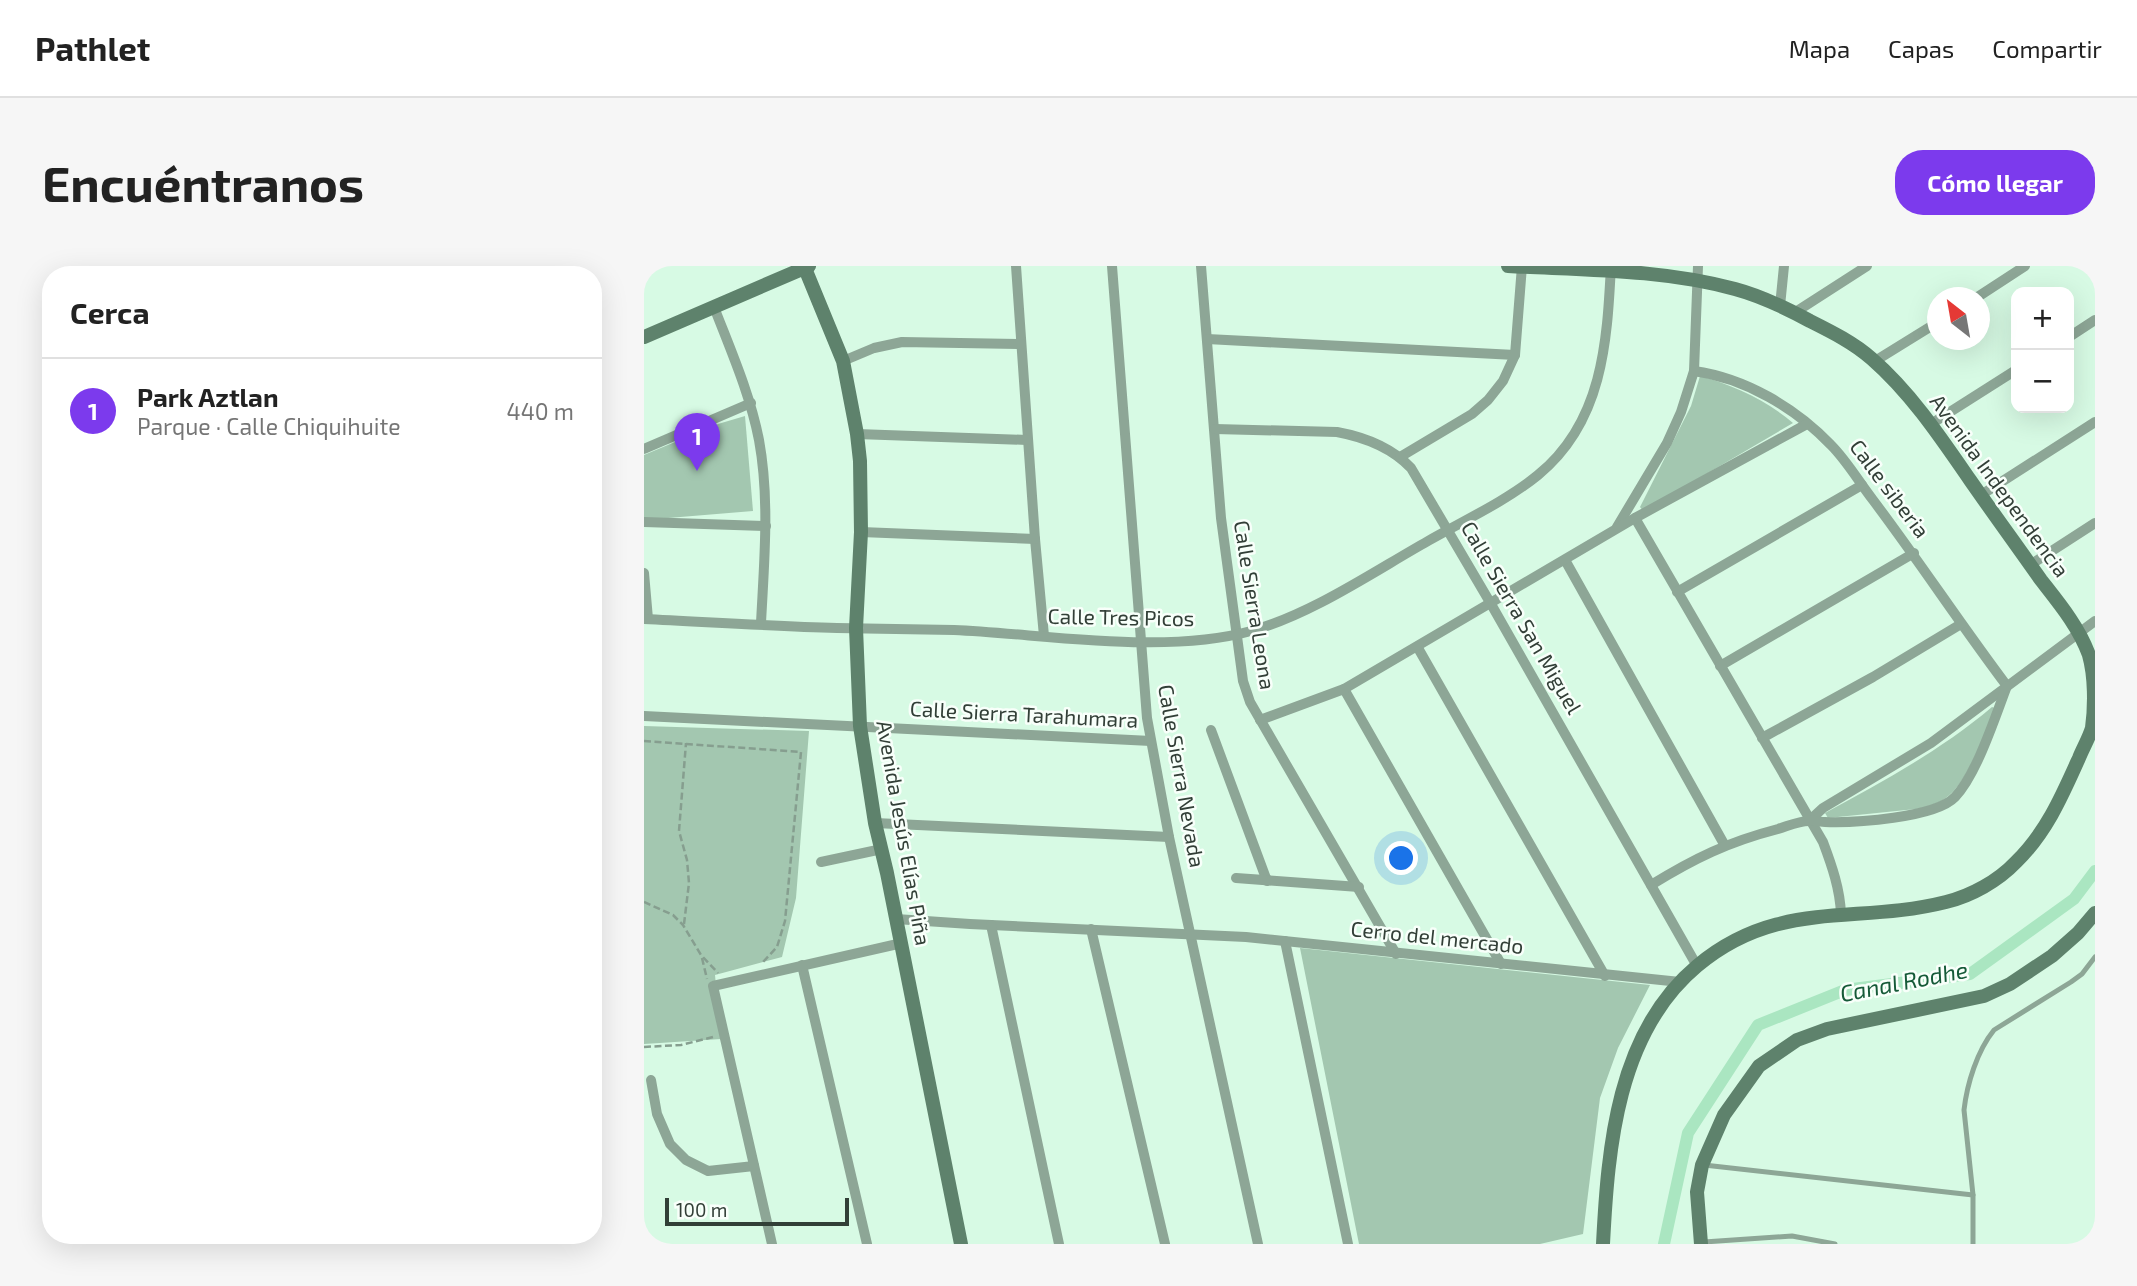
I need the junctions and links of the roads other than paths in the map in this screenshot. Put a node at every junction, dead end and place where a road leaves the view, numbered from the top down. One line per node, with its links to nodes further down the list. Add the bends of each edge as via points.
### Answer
1 (1016, 266): 21 (street)
2 (1112, 266): 60 (street, Calle Sierra Nevada)
3 (1201, 266): 20 (street, Calle Sierra Leona)
4 (1508, 266): 5 (street, Avenida Independencia)
5 (1522, 266): 10 (street, Avenida Independencia); 22 (street)
6 (1784, 266): 13 (street)
7 (1867, 266): 15 (street)
8 (2025, 266): 12 (street)
9 (806, 267): 14 (street); 23 (street, Avenida Jesús Elías Piña)
10 (1611, 269): 11 (street, Avenida Independencia); 42 (street, Calle Tres Picos, via 1602,362 1584,415 1565,446 1519,489)
11 (1698, 273): 13 (street, Avenida Independencia); 25 (street)
12 (1990, 289)
13 (1780, 306): 15 (street, Avenida Independencia)
14 (714, 307): 19 (street); 27 (street)
15 (1794, 313): 24 (street, Avenida Independencia)
16 (2095, 320): 18 (street)
17 (1927, 328): 24 (street)
18 (2074, 334)
19 (644, 337)
20 (1207, 339): 22 (street); 31 (street, Calle Sierra Leona)
21 (1021, 344): 23 (street, via 902,342); 33 (street)
22 (1515, 355): 35 (street, via 1488,400)
23 (843, 361): 32 (street, Avenida Jesús Elías Piña)
24 (1875, 361): 30 (street, Avenida Independencia)
25 (1693, 371): 29 (street, Calle siberia, via 1748,387 1777,401); 43 (street, via 1667,443)
26 (2011, 373): 30 (street)
27 (751, 403): 34 (street); 41 (street)
28 (2095, 422): 37 (street)
29 (1807, 424): 36 (street, Calle siberia, via 1832,446); 38 (street)
30 (1931, 424): 37 (street, Avenida Independencia)
31 (1215, 429): 35 (street, Calle Sierra San Miguel, via 1337,432); 58 (street, Calle Sierra Leona)
32 (857, 434): 33 (street); 44 (street, Avenida Jesús Elías Piña)
33 (1027, 440): 45 (street)
34 (644, 449)
35 (1400, 457): 42 (street, Calle Sierra San Miguel)
36 (1862, 485): 46 (street, Calle siberia); 50 (street)
37 (1981, 495): 48 (street, Avenida Independencia)
38 (1635, 518): 43 (street); 50 (street)
39 (644, 522): 41 (street)
40 (2095, 523): 48 (street)
41 (766, 526): 54 (street)
42 (1448, 530): 51 (street, Calle Sierra San Miguel); 58 (street, Calle Tres Picos, via 1314,605)
43 (1616, 530): 47 (street)
44 (861, 532): 45 (street); 56 (street, Avenida Jesús Elías Piña)
45 (1035, 539): 59 (street)
46 (1913, 553): 55 (street, Calle siberia); 62 (street)
47 (1565, 560): 51 (street); 75 (street)
48 (2030, 565): 57 (street, Avenida Independencia)
49 (644, 573): 52 (street)
50 (1677, 592): 62 (street)
51 (1492, 604): 61 (street); 80 (street, Calle Sierra San Miguel)
52 (646, 619): 54 (street, Calle Tres Picos)
53 (2095, 621): 57 (street)
54 (761, 623): 56 (street, Calle Tres Picos)
55 (1961, 625): 63 (street, Calle siberia); 70 (street)
56 (856, 628): 59 (street, Calle Tres Picos); 67 (street, Avenida Jesús Elías Piña)
57 (2078, 632): 63 (street); 68 (street, Avenida Independencia, via 2092,666)
58 (1237, 635): 60 (street, Calle Tres Picos); 66 (street, Calle Sierra Leona, via 1243,681)
59 (1044, 636): 60 (street, Calle Tres Picos)
60 (1142, 642): 71 (street, Calle Sierra Nevada)
61 (1418, 648): 64 (street); 95 (street)
62 (1720, 666): 70 (street)
63 (2007, 686): 72 (street, via 1931,743); 72 (street, via 1968,780 1954,798 1910,816)
64 (1345, 689): 66 (street); 92 (street)
65 (644, 716): 67 (street, Calle Sierra Tarahumara)
66 (1260, 720): 81 (street, Calle Sierra Leona)
67 (860, 726): 71 (street, Calle Sierra Tarahumara); 73 (street, Avenida Jesús Elías Piña)
68 (2093, 727): 83 (street, Avenida Independencia, via 2052,816 2031,847 2001,876 1945,902)
69 (1211, 730): 79 (street)
70 (1762, 738): 72 (street)
71 (1151, 741): 74 (street, Calle Sierra Nevada)
72 (1810, 820): 75 (street); 83 (street, via 1833,868)
73 (875, 823): 74 (street); 76 (street, Avenida Jesús Elías Piña)
74 (1169, 837): 87 (street, Calle Sierra Nevada)
75 (1724, 844): 80 (street)
76 (882, 849): 77 (street); 84 (street, Avenida Jesús Elías Piña)
77 (821, 862)
78 (1236, 878): 79 (street)
79 (1268, 881): 81 (street)
80 (1651, 885): 94 (street, Calle Sierra San Miguel)
81 (1359, 887): 90 (street, Calle Sierra Leona)
82 (2095, 913): 98 (street, via 2052,956 2010,985 1984,996 1827,1028 1797,1040 1759,1066 1724,1115)
83 (1841, 914): 94 (street, Avenida Independencia, via 1761,929 1728,944)
84 (896, 919): 85 (street, Cerro del mercado); 89 (street, Avenida Jesús Elías Piña)
85 (991, 925): 86 (street, Cerro del mercado); 105 (street)
86 (1091, 929): 87 (street, Cerro del mercado); 106 (street)
87 (1191, 933): 88 (street, Cerro del mercado); 107 (street, Calle Sierra Nevada)
88 (1285, 941): 90 (street, Cerro del mercado); 108 (street)
89 (902, 943): 93 (street); 104 (street, Avenida Jesús Elías Piña)
90 (1396, 954): 92 (street, Cerro del mercado)
91 (2095, 957): 100 (lane, via 2082,974 1994,1030 1984,1042 1964,1110)
92 (1500, 964): 95 (street, Cerro del mercado)
93 (802, 965): 99 (street, via 713,986); 103 (street)
94 (1697, 966): 96 (street, Avenida Independencia)
95 (1605, 975): 96 (street, Cerro del mercado)
96 (1680, 982): 109 (street, Avenida Independencia, via 1649,1027 1625,1081 1608,1165)
97 (651, 1080): 99 (street, via 657,1114 670,1144 686,1160 708,1171)
98 (1702, 1164): 100 (lane); 101 (street, via 1697,1192)
99 (754, 1166): 102 (street)
100 (1973, 1195): 111 (lane)
101 (1701, 1243): 110 (lane, via 1792,1236)
102 (772, 1244)
103 (867, 1244)
104 (961, 1244)
105 (1059, 1244)
106 (1165, 1244)
107 (1258, 1244)
108 (1348, 1244)
109 (1603, 1244)
110 (1835, 1244)
111 (1973, 1244)

